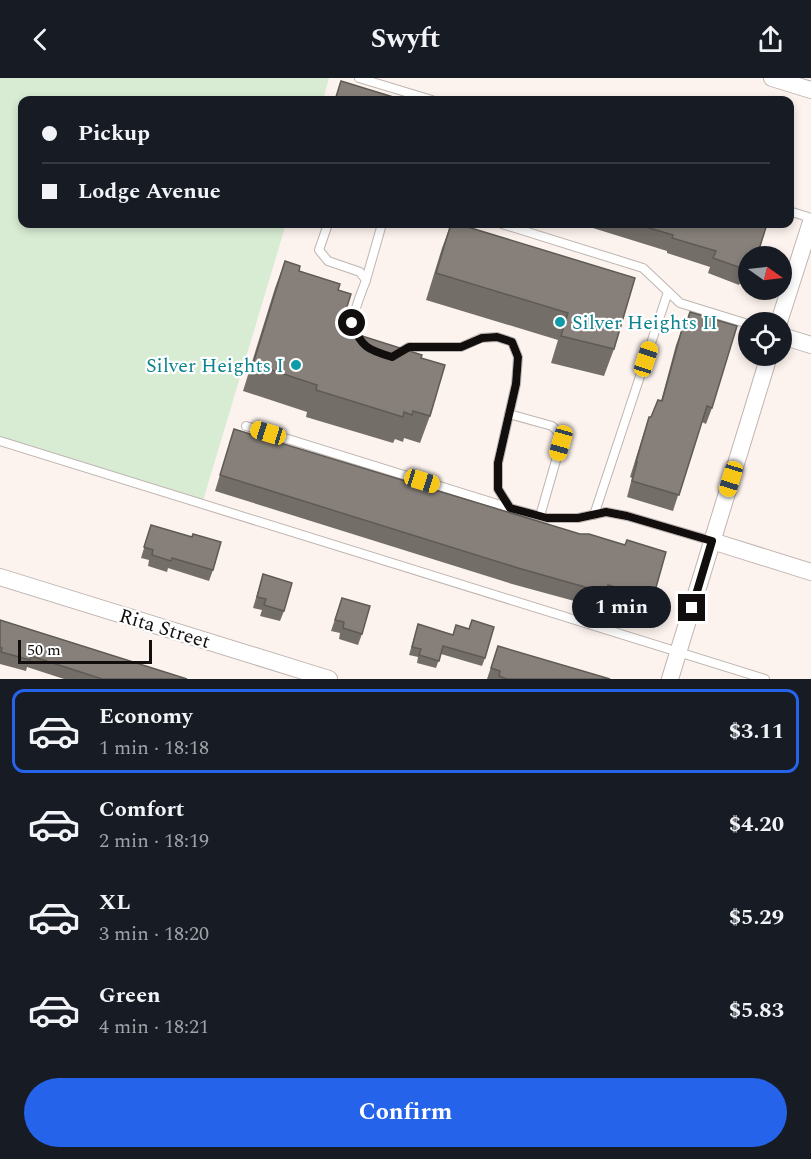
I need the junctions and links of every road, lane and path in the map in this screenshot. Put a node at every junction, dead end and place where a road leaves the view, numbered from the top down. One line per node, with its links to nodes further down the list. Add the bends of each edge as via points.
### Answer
1 (359, 78): 4 (lane)
2 (772, 78): 3 (street)
3 (811, 90)
4 (419, 96)
5 (794, 213): 6 (lane)
6 (811, 220): 12 (street)
7 (327, 228): 10 (lane, via 320,250 328,261 360,272)
8 (381, 228): 10 (lane)
9 (515, 228): 11 (lane, via 643,268)
10 (366, 279): 16 (lane, via 352,323)
11 (668, 292): 13 (lane, via 680,303); 23 (lane)
12 (782, 312)
13 (738, 321)
14 (792, 339): 15 (street)
15 (811, 345)
16 (370, 351)
17 (392, 357): 19 (lane, via 409,347 461,347 482,338 497,337 512,342 518,357)
18 (766, 366): 25 (street)
19 (509, 414): 22 (lane, via 498,463 498,489); 24 (lane, via 552,426 560,434 561,443)
20 (246, 426): 22 (lane)
21 (0, 441): 28 (lane)
22 (510, 508): 24 (lane)
23 (594, 515): 24 (lane); 25 (lane, via 606,512 627,516)
24 (540, 516)
25 (712, 541): 26 (street); 28 (street)
26 (811, 572)
27 (0, 577): 29 (street, Rita Street)
28 (678, 652): 30 (street); 31 (lane)
29 (329, 679)
30 (670, 679)
31 (765, 679)

